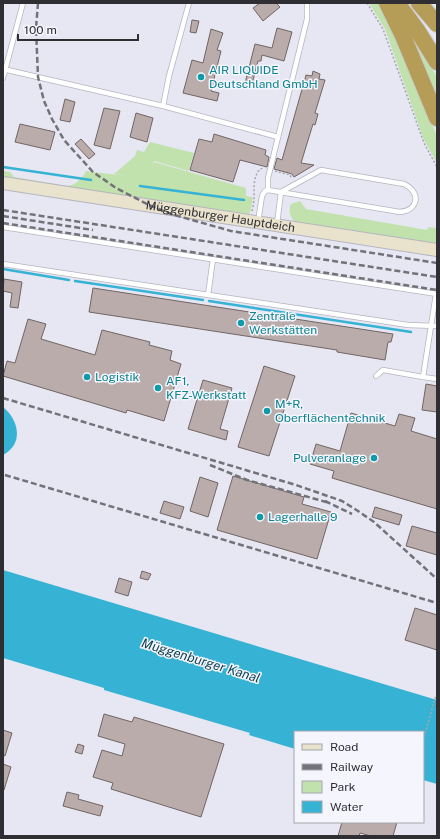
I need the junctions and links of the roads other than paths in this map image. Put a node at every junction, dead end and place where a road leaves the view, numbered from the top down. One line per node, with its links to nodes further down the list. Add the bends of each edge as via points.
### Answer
1 (23, 3): 10 (lane)
2 (189, 3): 12 (lane)
3 (307, 3): 14 (lane, via 307,19)
4 (386, 3): 13 (highway)
5 (397, 3): 9 (highway)
6 (408, 3): 9 (highway)
7 (419, 3): 8 (highway)
8 (437, 24)
9 (437, 61)
10 (4, 69): 11 (lane); 12 (lane)
11 (3, 78)
12 (163, 106): 14 (lane)
13 (437, 118)
14 (278, 137): 16 (lane, via 268,178)
15 (3, 183): 18 (street, Müggenburger Hauptdeich)
16 (268, 190): 17 (lane); 18 (lane, via 265,191)
17 (281, 192): 17 (lane, via 400,212 412,209 416,198 410,187 404,184 320,170); 19 (lane)
18 (254, 221): 19 (street, Müggenburger Hauptdeich)
19 (277, 225): 21 (street, Müggenburger Hauptdeich)
20 (3, 227): 22 (lane)
21 (437, 250)
22 (213, 259): 24 (lane); 25 (lane)
23 (3, 264): 25 (lane)
24 (436, 294): 27 (lane)
25 (208, 295): 27 (lane)
26 (437, 326): 27 (lane)
27 (431, 327): 29 (lane)
28 (376, 376): 29 (lane, via 383,370)
29 (423, 377): 30 (lane)
30 (437, 379)

